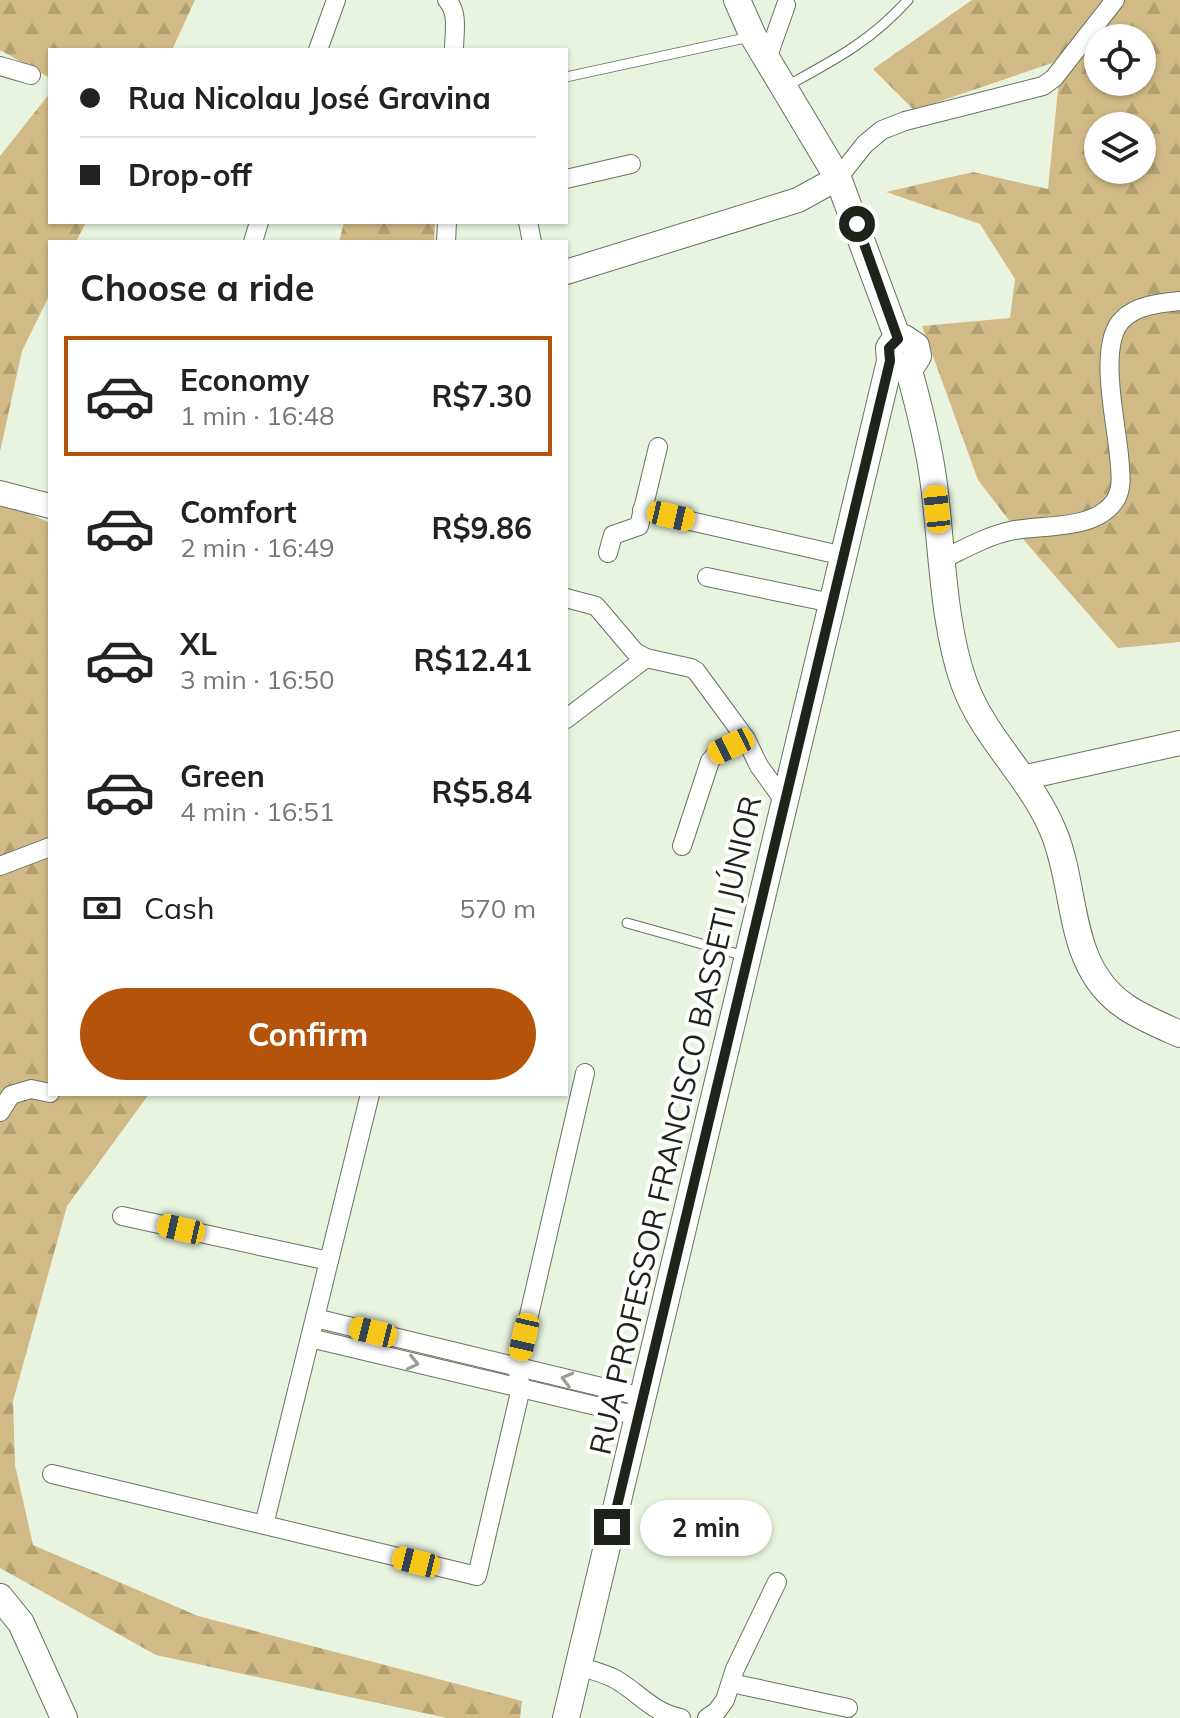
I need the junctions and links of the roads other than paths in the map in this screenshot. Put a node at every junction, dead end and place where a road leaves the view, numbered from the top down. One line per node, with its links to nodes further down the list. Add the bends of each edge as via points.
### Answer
1 (336, 0): 8 (street)
2 (447, 0): 9 (street, via 455,17)
3 (737, 0): 7 (main road)
4 (908, 0): 14 (lane, via 859,46)
5 (1115, 0): 16 (street, via 1043,86 882,130)
6 (789, 2): 10 (street)
7 (753, 36): 10 (main road); 13 (lane)
8 (319, 48)
9 (454, 48)
10 (767, 59): 14 (main road)
11 (0, 66): 12 (street)
12 (31, 75)
13 (568, 77)
14 (785, 87): 16 (main road)
15 (631, 164): 17 (street)
16 (838, 178): 18 (street, via 798,200); 20 (main road)
17 (568, 179)
18 (568, 271)
19 (1180, 301): 27 (street, via 1142,308 1113,330 1110,363 1121,475 1116,500 1107,510 1078,522 1008,531)
20 (899, 356): 26 (main road, RUA PROFESSOR FRANCISCO BASSETI JÚNIOR); 27 (main road, via 931,461)
21 (658, 447): 24 (street)
22 (0, 493): 23 (street)
23 (48, 505)
24 (642, 510): 25 (street, via 639,526 613,535); 26 (street)
25 (608, 553)
26 (844, 556): 30 (main road, RUA PROFESSOR FRANCISCO BASSETI JÚNIOR)
27 (943, 559): 35 (main road, via 963,681 981,721)
28 (707, 577): 30 (street)
29 (568, 599): 31 (street, via 596,606 626,645)
30 (832, 603): 36 (main road, RUA PROFESSOR FRANCISCO BASSETI JÚNIOR)
31 (646, 658): 32 (street); 33 (street, via 696,671)
32 (568, 717)
33 (746, 739): 36 (street); 37 (street, via 710,761)
34 (1180, 743): 35 (street)
35 (1022, 778): 42 (main road, via 1058,841 1086,961 1125,1007)
36 (785, 802): 41 (main road, RUA PROFESSOR FRANCISCO BASSETI JÚNIOR)
37 (682, 846)
38 (48, 848): 39 (street)
39 (0, 866)
40 (627, 923): 41 (lane)
41 (748, 956): 53 (main road, RUA PROFESSOR FRANCISCO BASSETI JÚNIOR)
42 (1180, 1034)
43 (585, 1073): 51 (street)
44 (48, 1093): 46 (street, via 31,1089 11,1095)
45 (370, 1096): 48 (street)
46 (0, 1112)
47 (122, 1216): 48 (street)
48 (329, 1261): 49 (street)
49 (315, 1318): 50 (street); 51 (street)
50 (310, 1338): 52 (street, one-way to 52); 55 (street)
51 (517, 1367): 52 (street); 53 (street, one-way to 51)
52 (521, 1388): 53 (street); 55 (street, via 477,1576)
53 (640, 1407): 58 (main road, RUA PROFESSOR FRANCISCO BASSETI JÚNIOR)
54 (52, 1474): 55 (street)
55 (264, 1525)
56 (777, 1582): 59 (street)
57 (0, 1597): 61 (main road, via 21,1623)
58 (578, 1666): 62 (main road, RUA PROFESSOR FRANCISCO BASSETI JÚNIOR); 63 (street, via 612,1677 659,1712)
59 (731, 1683): 60 (street); 64 (street, via 725,1700)
60 (848, 1708)
61 (64, 1718)
62 (566, 1718)
63 (681, 1718)
64 (707, 1718)

